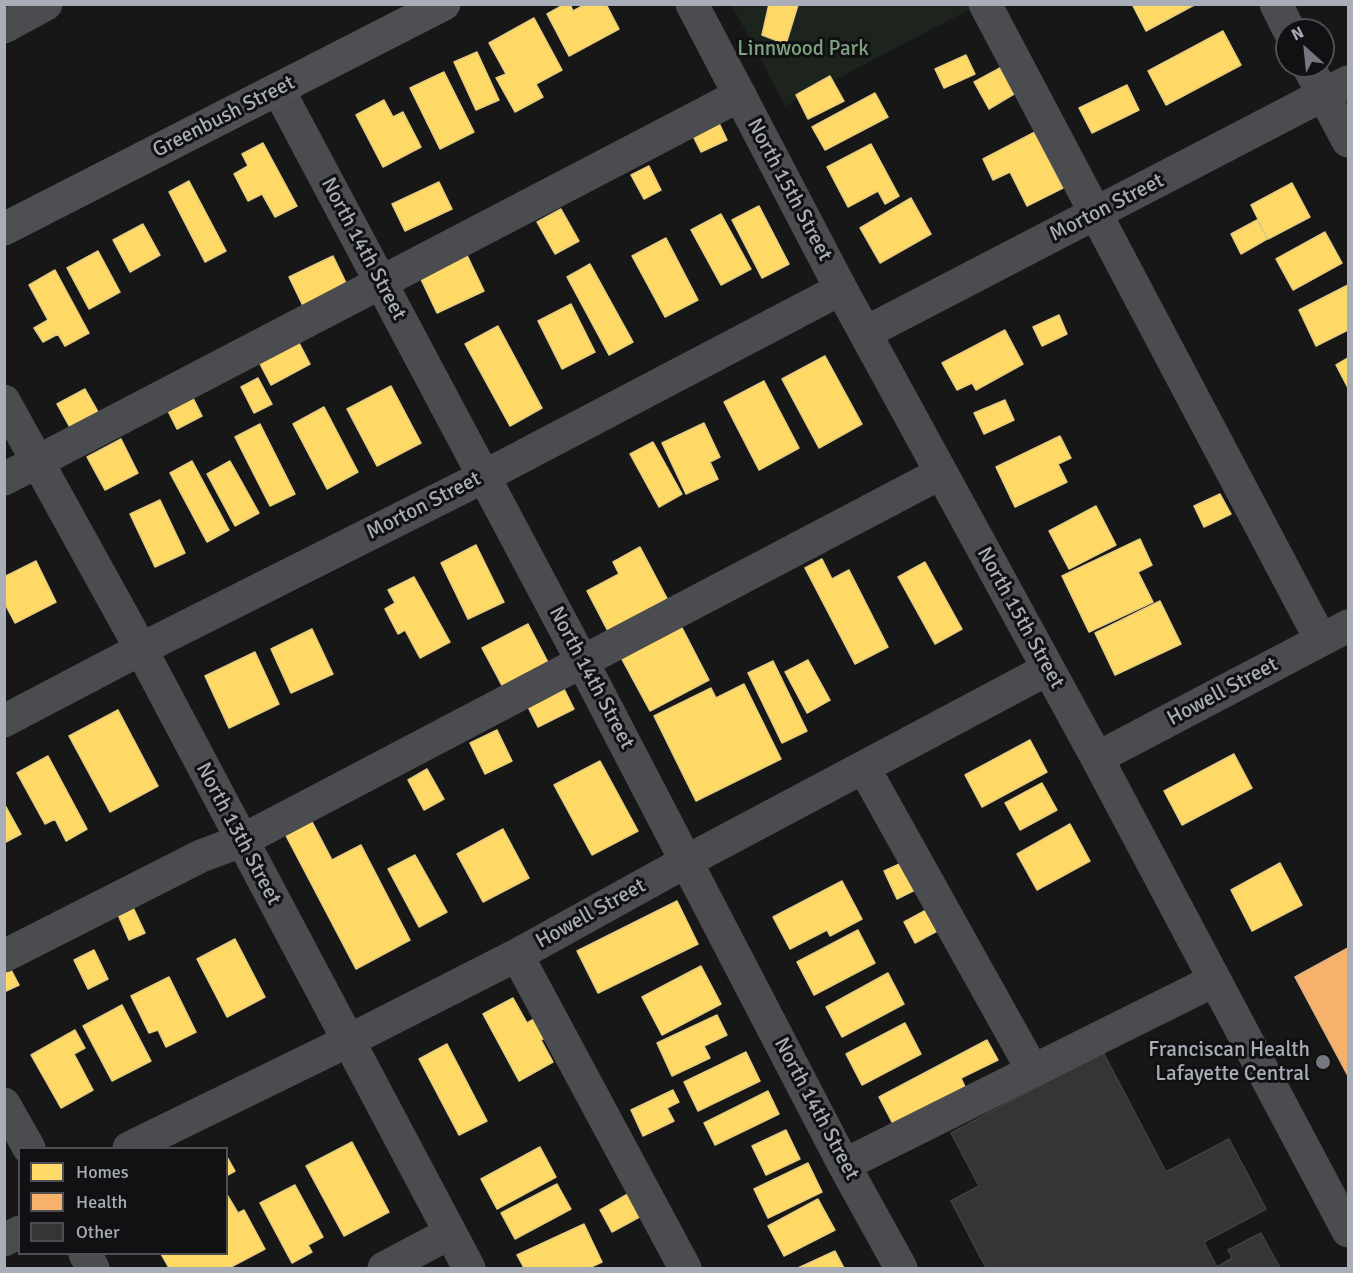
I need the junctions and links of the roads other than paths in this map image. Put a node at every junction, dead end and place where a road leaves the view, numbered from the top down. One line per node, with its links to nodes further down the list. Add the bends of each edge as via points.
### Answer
1 (46, 4): 7 (street)
2 (444, 4): 10 (main road, Greenbush Street)
3 (692, 4): 11 (street, North 15th Street)
4 (986, 4): 13 (street)
5 (1276, 4): 6 (street)
6 (1283, 18)
7 (4, 27)
8 (1323, 78): 9 (street)
9 (1336, 88): 12 (street); 13 (street, Morton Street)
10 (278, 89): 14 (main road, Greenbush Street); 15 (street, North 14th Street)
11 (740, 95): 15 (street); 16 (street, North 15th Street)
12 (1348, 141)
13 (1097, 214): 17 (street, Morton Street); 23 (street)
14 (4, 230)
15 (382, 283): 19 (street); 21 (street, North 14th Street)
16 (841, 289): 17 (street, North 15th Street); 21 (street, Morton Street)
17 (865, 333): 20 (street, North 15th Street)
18 (4, 401): 19 (street, North 13th Street)
19 (37, 462): 22 (street); 24 (street, North 13th Street)
20 (940, 473): 25 (street); 26 (street, North 15th Street)
21 (483, 477): 24 (street, Morton Street); 25 (street, North 14th Street)
22 (4, 479)
23 (1335, 633): 28 (street, Howell Street)
24 (141, 649): 27 (street, Morton Street); 30 (street, North 13th Street)
25 (583, 663): 30 (street); 31 (street, North 14th Street)
26 (1048, 669): 28 (street, North 15th Street); 29 (street, Howell Street)
27 (4, 721)
28 (1097, 758): 34 (street, North 15th Street)
29 (864, 768): 31 (street, Howell Street); 36 (street)
30 (241, 841): 33 (street, via 201,856); 35 (street, North 13th Street)
31 (687, 861): 32 (street, Howell Street); 40 (street, North 14th Street)
32 (517, 955): 35 (street, Howell Street); 49 (street)
33 (4, 956)
34 (1215, 980): 36 (street); 41 (street, North 15th Street)
35 (348, 1041): 39 (street, Howell Street); 43 (street, North 13th Street)
36 (1033, 1071): 40 (street)
37 (4, 1104): 38 (street)
38 (28, 1147)
39 (133, 1147)
40 (844, 1165): 50 (street, North 14th Street)
41 (1347, 1225)
42 (18, 1233): 44 (street)
43 (450, 1233): 47 (street); 48 (street, North 13th Street)
44 (4, 1240)
45 (86, 1255): 46 (street)
46 (93, 1269)
47 (384, 1269)
48 (469, 1269)
49 (685, 1269)
50 (901, 1269)

